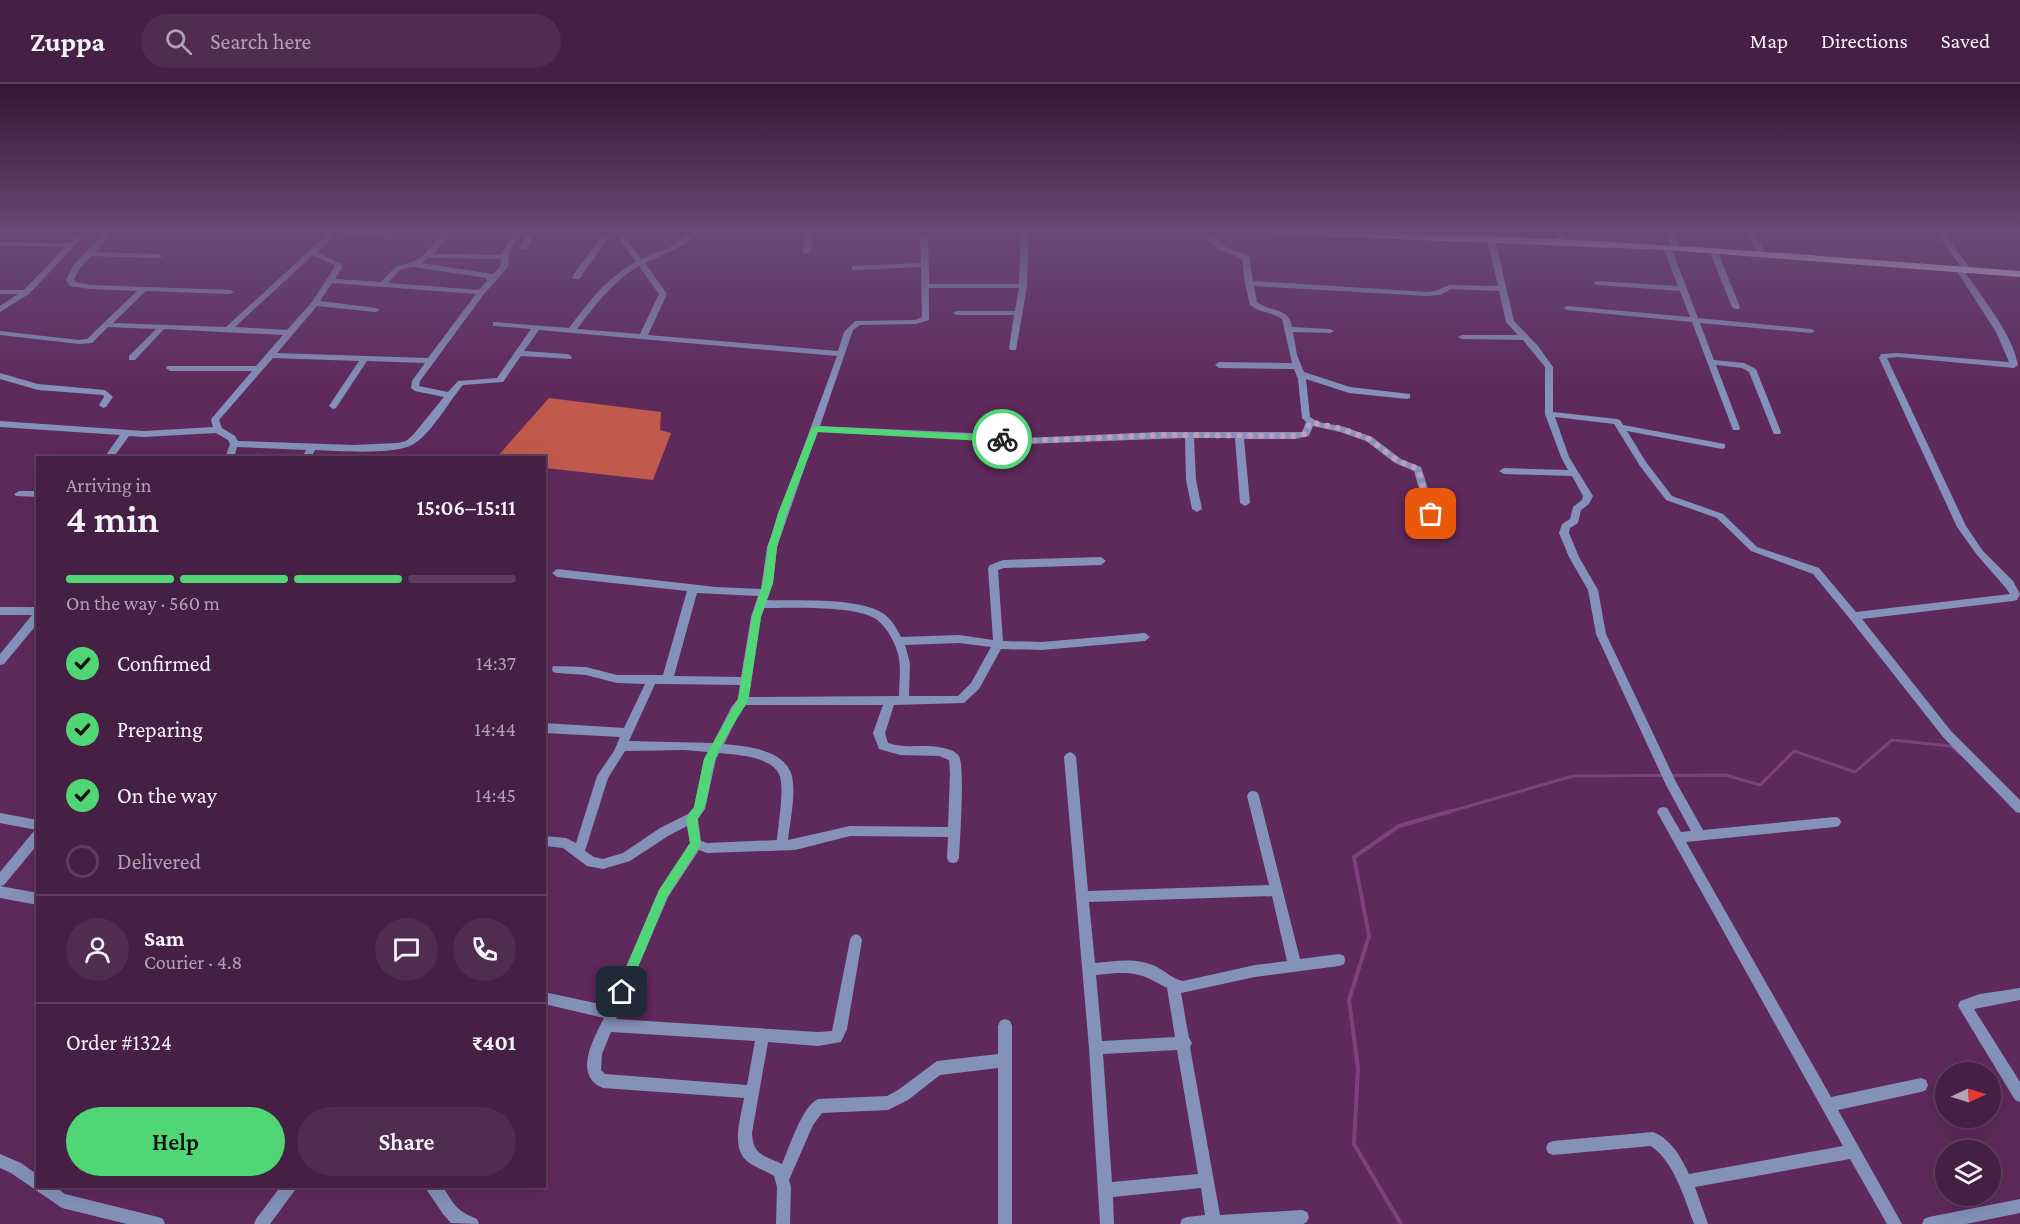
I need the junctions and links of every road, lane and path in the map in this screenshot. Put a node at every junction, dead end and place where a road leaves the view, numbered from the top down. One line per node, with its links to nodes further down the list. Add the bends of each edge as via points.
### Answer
1 (33, 284): 23 (street)
2 (76, 284): 19 (street)
3 (277, 284): 38 (street)
4 (330, 284): 26 (street)
5 (373, 284): 16 (street)
6 (488, 284): 25 (street)
7 (608, 284): 40 (street)
8 (655, 284): 45 (street, via 663,294)
9 (1250, 284): 39 (street, via 1253,303 1263,311 1283,314)
10 (1269, 284): 20 (street, via 1427,294 1450,287)
11 (1502, 284): 20 (street)
12 (1614, 284): 21 (street)
13 (1682, 284): 21 (street)
14 (1727, 284): 27 (street)
15 (1971, 284): 100 (street, via 2014,365 1898,355 1883,358 1962,527 2015,594)
16 (383, 285): 25 (street)
17 (926, 286): 18 (street); 50 (street, via 926,318 851,326)
18 (1023, 286): 32 (street)
19 (144, 289): 24 (street); 35 (street)
20 (1503, 289): 47 (street, via 1510,322)
21 (1683, 289): 33 (street)
22 (0, 292): 23 (street)
23 (26, 292): 29 (street)
24 (230, 292)
25 (481, 292): 55 (street)
26 (315, 303): 30 (street); 44 (street)
27 (1736, 307)
28 (1567, 308): 33 (street)
29 (0, 310)
30 (376, 310)
31 (957, 313): 32 (street)
32 (1018, 313): 48 (street)
33 (1695, 321): 41 (street); 56 (street)
34 (496, 324): 37 (street)
35 (107, 325): 36 (street); 43 (street, via 84,342)
36 (163, 326): 38 (street); 53 (street)
37 (537, 327): 40 (street); 49 (street)
38 (228, 329): 44 (street)
39 (1288, 329): 42 (street); 60 (street)
40 (572, 330): 45 (street)
41 (1811, 331)
42 (1330, 332)
43 (0, 333)
44 (291, 333): 51 (street)
45 (643, 337): 50 (street)
46 (1462, 337): 47 (street)
47 (1525, 338): 66 (street, via 1549,367)
48 (1013, 348)
49 (520, 353): 52 (street); 62 (street, via 500,380 465,381)
50 (842, 354): 71 (street)
51 (271, 355): 54 (street); 59 (street)
52 (568, 357)
53 (132, 358)
54 (364, 359): 55 (street); 65 (street)
55 (429, 361): 62 (street, via 415,388)
56 (1711, 362): 70 (street); 73 (street, via 1744,366 1753,371)
57 (1219, 365): 60 (street)
58 (170, 368): 59 (street)
59 (259, 369): 72 (street, via 215,420)
60 (1299, 370): 63 (street, via 1349,390); 67 (street, via 1306,418)
61 (0, 376): 64 (street, via 38,387 105,393 109,397)
62 (450, 395): 80 (street, via 405,445)
63 (1407, 396)
64 (103, 405)
65 (333, 406)
66 (1550, 414): 69 (street, via 1613,420); 86 (street)
67 (1310, 422): 75 (street, via 1304,435); 91 (street, via 1369,439 1398,461 1418,469)
68 (0, 424): 74 (street)
69 (1621, 427): 79 (street); 100 (street, via 1664,494 1720,516 1754,549 1816,572)
70 (1736, 428)
71 (815, 429): 76 (street, via 1025,441); 95 (street, via 772,547)
72 (218, 430): 74 (street); 77 (street, via 232,438)
73 (1777, 432)
74 (126, 434): 81 (street)
75 (1239, 434): 76 (street); 89 (street)
76 (1189, 435): 90 (street)
77 (234, 444): 78 (street); 82 (street)
78 (313, 446): 80 (street); 83 (street)
79 (1722, 446)
80 (348, 447): 84 (street)
81 (110, 456)
82 (231, 456)
83 (307, 456)
84 (355, 456)
85 (1504, 471): 86 (street)
86 (1574, 473): 125 (street, via 1588,500 1576,509 1575,521 1565,526 1564,533 1593,590 1601,634)
87 (19, 494): 88 (street)
88 (36, 494)
89 (1245, 503)
90 (1197, 509)
91 (1431, 514)
92 (1101, 561): 103 (street, via 996,565 993,572)
93 (556, 573): 94 (street)
94 (693, 588): 95 (street); 107 (street)
95 (765, 593): 96 (street)
96 (761, 604): 102 (street, via 872,613 881,618); 108 (street)
97 (0, 611): 98 (street)
98 (36, 613)
99 (36, 616): 104 (street)
100 (1854, 616): 118 (street, via 1947,734)
101 (1145, 637): 103 (street, via 1042,646)
102 (897, 641): 103 (street, via 959,639); 110 (street, via 904,661)
103 (998, 644): 110 (street, via 975,686 960,700)
104 (0, 661)
105 (557, 669): 106 (street, via 617,679)
106 (652, 679): 107 (street); 113 (street)
107 (667, 680): 108 (street)
108 (746, 681): 111 (street)
109 (890, 700): 110 (street); 111 (street); 124 (street, via 879,732 883,746 892,751 943,752 954,758)
110 (904, 700)
111 (743, 701): 115 (street)
112 (546, 728): 113 (street)
113 (628, 733): 114 (street)
114 (622, 746): 115 (street); 131 (street, via 603,776)
115 (716, 747): 121 (street, via 699,809); 130 (street, via 763,756 782,767 786,782)
116 (1070, 758): 136 (street)
117 (1253, 796): 134 (street)
118 (2016, 804)
119 (1663, 812): 127 (street)
120 (0, 818): 123 (street)
121 (692, 818): 129 (street); 131 (street, via 615,862 591,862)
122 (1835, 822): 125 (street)
123 (36, 825)
124 (952, 832): 130 (street, via 850,831); 132 (street)
125 (1700, 836): 127 (street)
126 (36, 837): 133 (street)
127 (1677, 838): 154 (street)
128 (546, 841): 131 (street, via 566,843)
129 (696, 844): 130 (street, via 707,848); 145 (street, via 663,894)
130 (783, 846)
131 (579, 851)
132 (953, 858)
133 (0, 881)
134 (1276, 890): 136 (street); 140 (street)
135 (0, 892): 137 (street)
136 (1083, 897): 141 (street)
137 (36, 899)
138 (856, 940): 147 (street, via 836,1037)
139 (1339, 960): 140 (street)
140 (1295, 965): 142 (street)
141 (1088, 970): 142 (street, via 1137,967); 149 (street)
142 (1173, 986): 148 (street)
143 (2020, 994): 153 (street, via 1965,1006)
144 (546, 999): 145 (street)
145 (609, 1019): 147 (street); 152 (street, via 597,1049 592,1070 595,1077 603,1081)
146 (1005, 1026): 150 (street)
147 (763, 1035): 152 (street)
148 (1185, 1043): 149 (street); 159 (street)
149 (1096, 1048): 165 (street)
150 (1005, 1060): 158 (street, via 937,1068 888,1103 818,1106); 174 (street)
151 (1921, 1085): 154 (street)
152 (752, 1092): 158 (street, via 746,1152 780,1171)
153 (2020, 1095)
154 (1827, 1105): 156 (street)
155 (1553, 1148): 161 (street, via 1653,1139 1668,1150)
156 (1853, 1151): 161 (street); 178 (street)
157 (0, 1161): 160 (street)
158 (783, 1178): 173 (street)
159 (1207, 1180): 165 (street); 169 (street)
160 (36, 1182)
161 (1684, 1182): 177 (street)
162 (44, 1188): 170 (street, via 62,1201)
163 (289, 1188): 171 (street)
164 (432, 1188): 172 (street, via 455,1218)
165 (1105, 1190): 175 (street)
166 (2020, 1206): 168 (street)
167 (1302, 1217): 169 (street)
168 (1962, 1221): 179 (street)
169 (1214, 1222): 176 (street)
170 (159, 1224)
171 (261, 1224)
172 (472, 1224)
173 (783, 1224)
174 (1005, 1224)
175 (1107, 1224)
176 (1187, 1224)
177 (1701, 1224)
178 (1895, 1224)
179 (1929, 1224)

